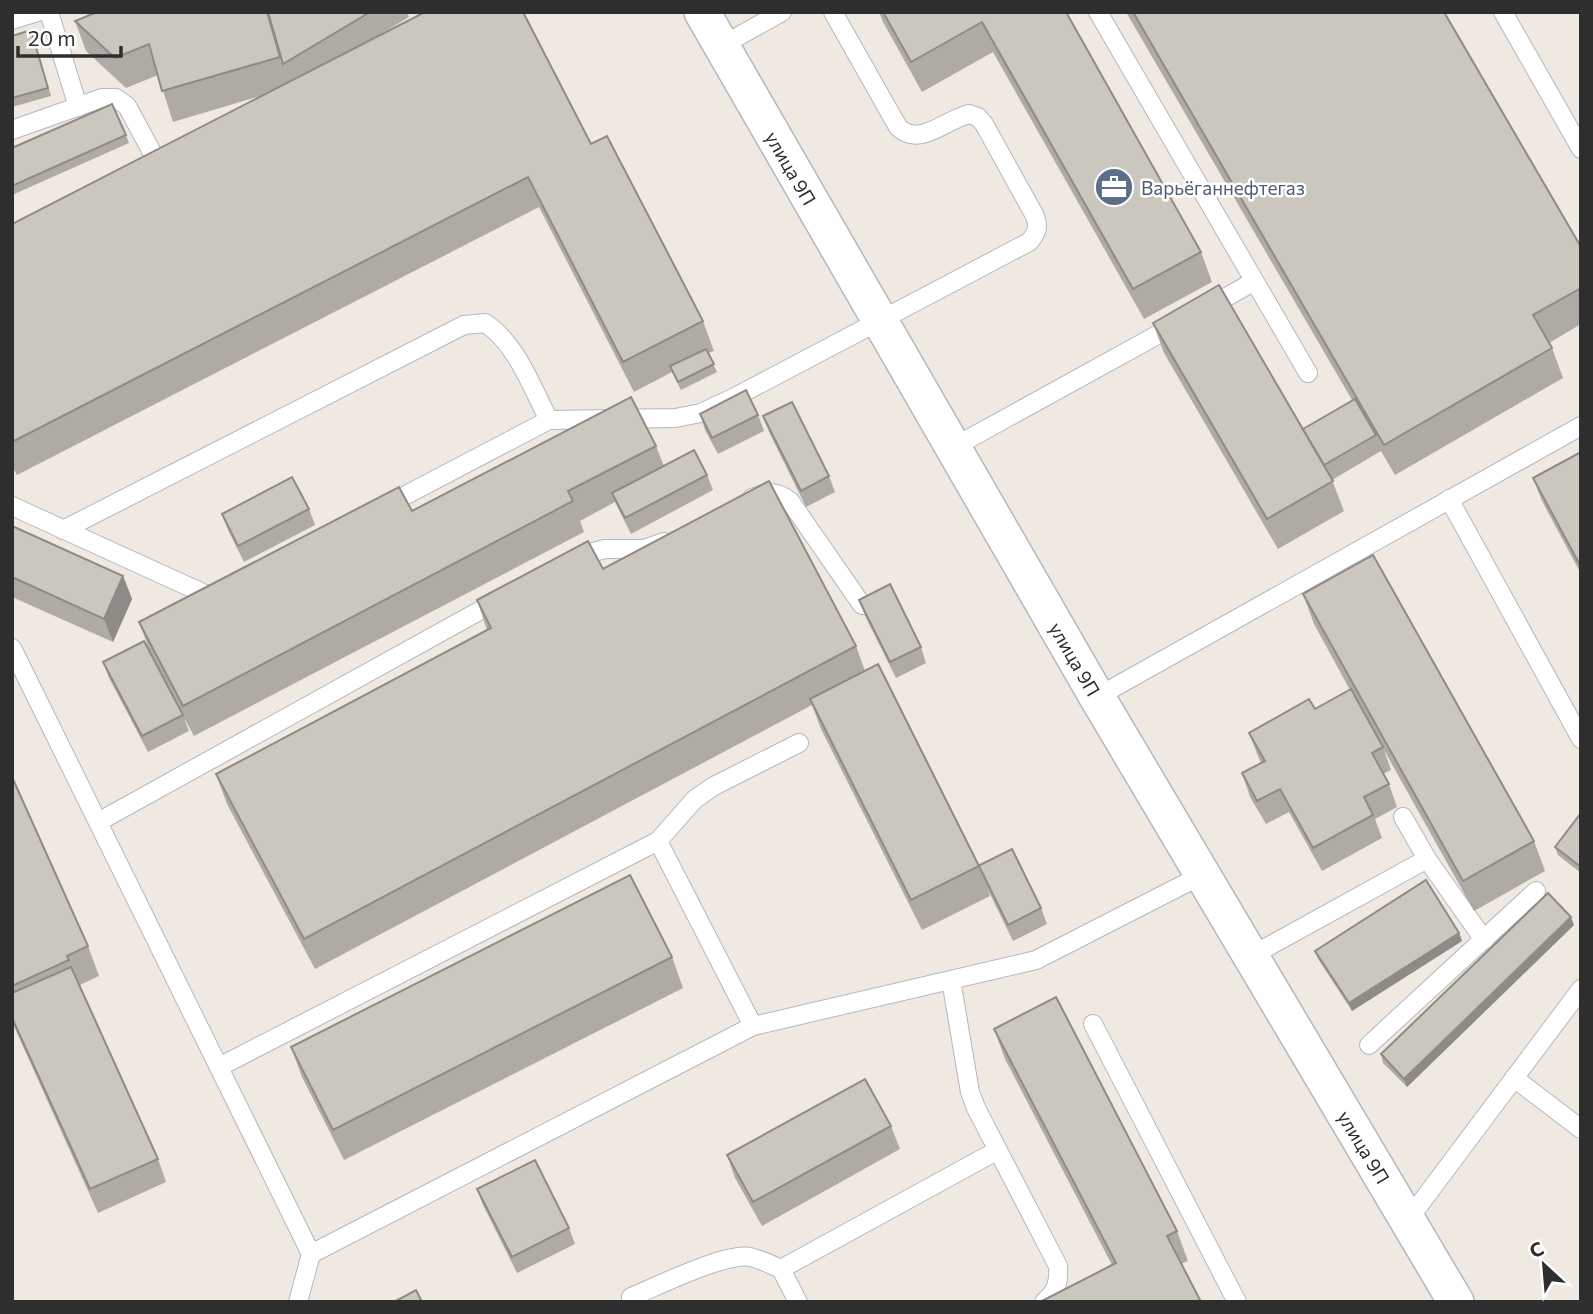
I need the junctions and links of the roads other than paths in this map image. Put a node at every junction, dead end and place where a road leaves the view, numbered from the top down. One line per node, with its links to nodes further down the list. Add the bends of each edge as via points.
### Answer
1 (38, 12): 8 (lane)
2 (49, 12): 10 (lane)
3 (702, 12): 9 (street, улица 9П)
4 (782, 12): 9 (lane)
5 (833, 12): 15 (lane, via 898,127 906,135 923,135 959,116 978,117 1038,225 1029,242)
6 (1098, 12): 14 (lane)
7 (1503, 12): 12 (lane)
8 (12, 20)
9 (721, 46): 15 (street, улица 9П)
10 (78, 107): 11 (lane); 13 (lane, via 116,98 127,106)
11 (12, 130)
12 (1581, 149)
13 (154, 156)
14 (1253, 282): 16 (lane); 19 (lane)
15 (879, 321): 17 (lane, via 701,413 675,418); 19 (street, улица 9П)
16 (1308, 373)
17 (549, 419): 23 (lane); 24 (lane, via 499,332 485,323 464,325)
18 (1581, 426): 20 (lane)
19 (952, 448): 31 (street, улица 9П)
20 (1449, 499): 31 (lane); 32 (lane)
21 (12, 506): 24 (lane)
22 (732, 508): 29 (lane, via 769,493 781,494)
23 (367, 515)
24 (63, 530): 27 (lane, via 207,595)
25 (675, 537): 26 (lane, via 644,549 590,553)
26 (555, 572)
27 (234, 586)
28 (519, 590): 35 (lane)
29 (862, 606)
30 (12, 648): 35 (lane)
31 (1097, 697): 38 (street, улица 9П)
32 (1581, 739)
33 (799, 743): 36 (lane, via 695,799)
34 (1403, 817): 37 (lane)
35 (98, 822): 47 (lane)
36 (658, 841): 45 (lane); 47 (lane)
37 (1427, 859): 40 (lane); 41 (lane)
38 (1202, 875): 41 (street, улица 9П); 42 (lane, via 1036,960)
39 (1536, 891): 40 (lane)
40 (1484, 940): 46 (lane)
41 (1251, 956): 51 (street, улица 9П)
42 (951, 980): 45 (lane); 50 (lane, via 970,1092)
43 (1581, 989): 48 (lane)
44 (1093, 1024): 58 (lane)
45 (753, 1026): 52 (lane)
46 (1369, 1045)
47 (219, 1067): 52 (lane)
48 (1514, 1078): 49 (lane); 51 (lane)
49 (1581, 1129)
50 (998, 1150): 53 (lane); 57 (lane, via 1058,1266 1059,1282)
51 (1408, 1220): 59 (street, улица 9П)
52 (311, 1254): 55 (lane)
53 (781, 1269): 54 (lane, via 737,1257); 56 (lane)
54 (631, 1297)
55 (298, 1302)
56 (798, 1302)
57 (1044, 1302)
58 (1237, 1302)
59 (1456, 1302)

